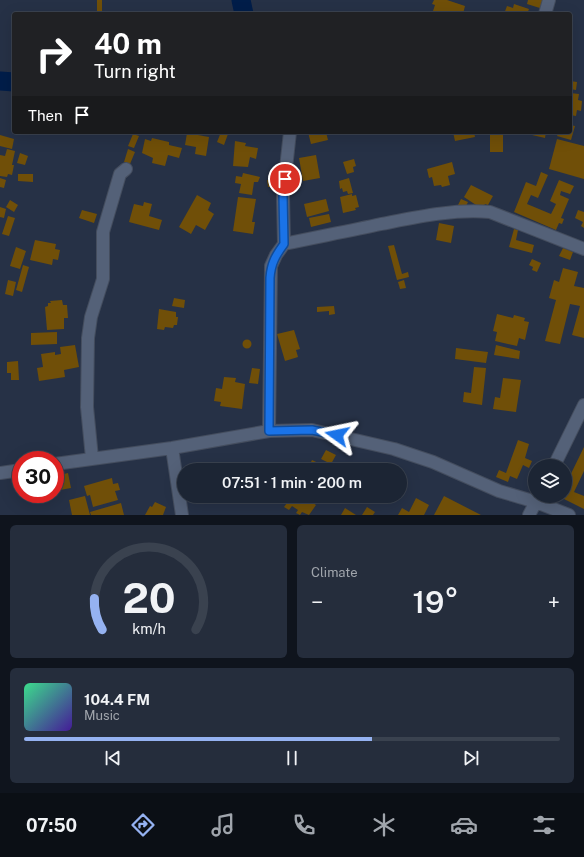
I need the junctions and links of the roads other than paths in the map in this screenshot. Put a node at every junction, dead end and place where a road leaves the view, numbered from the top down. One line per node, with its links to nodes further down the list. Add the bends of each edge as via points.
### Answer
1 (549, 0): 2 (street)
2 (546, 12)
3 (290, 134): 5 (street, via 283,195)
4 (126, 169): 10 (street, via 120,174 103,232 103,279 91,317 88,338 87,407)
5 (284, 244): 6 (street, via 408,218 453,211 473,211 490,212); 8 (street, via 271,266)
6 (584, 249)
7 (584, 405): 11 (street)
8 (269, 431): 9 (street); 15 (street, via 312,430 362,441 433,462 499,491)
9 (172, 448): 10 (street); 18 (street)
10 (92, 458): 12 (street)
11 (557, 459)
12 (64, 463)
13 (12, 471): 14 (street)
14 (0, 473)
15 (528, 497)
16 (536, 503): 19 (street)
17 (546, 503): 20 (street)
18 (182, 515)
19 (529, 515)
20 (569, 515)

